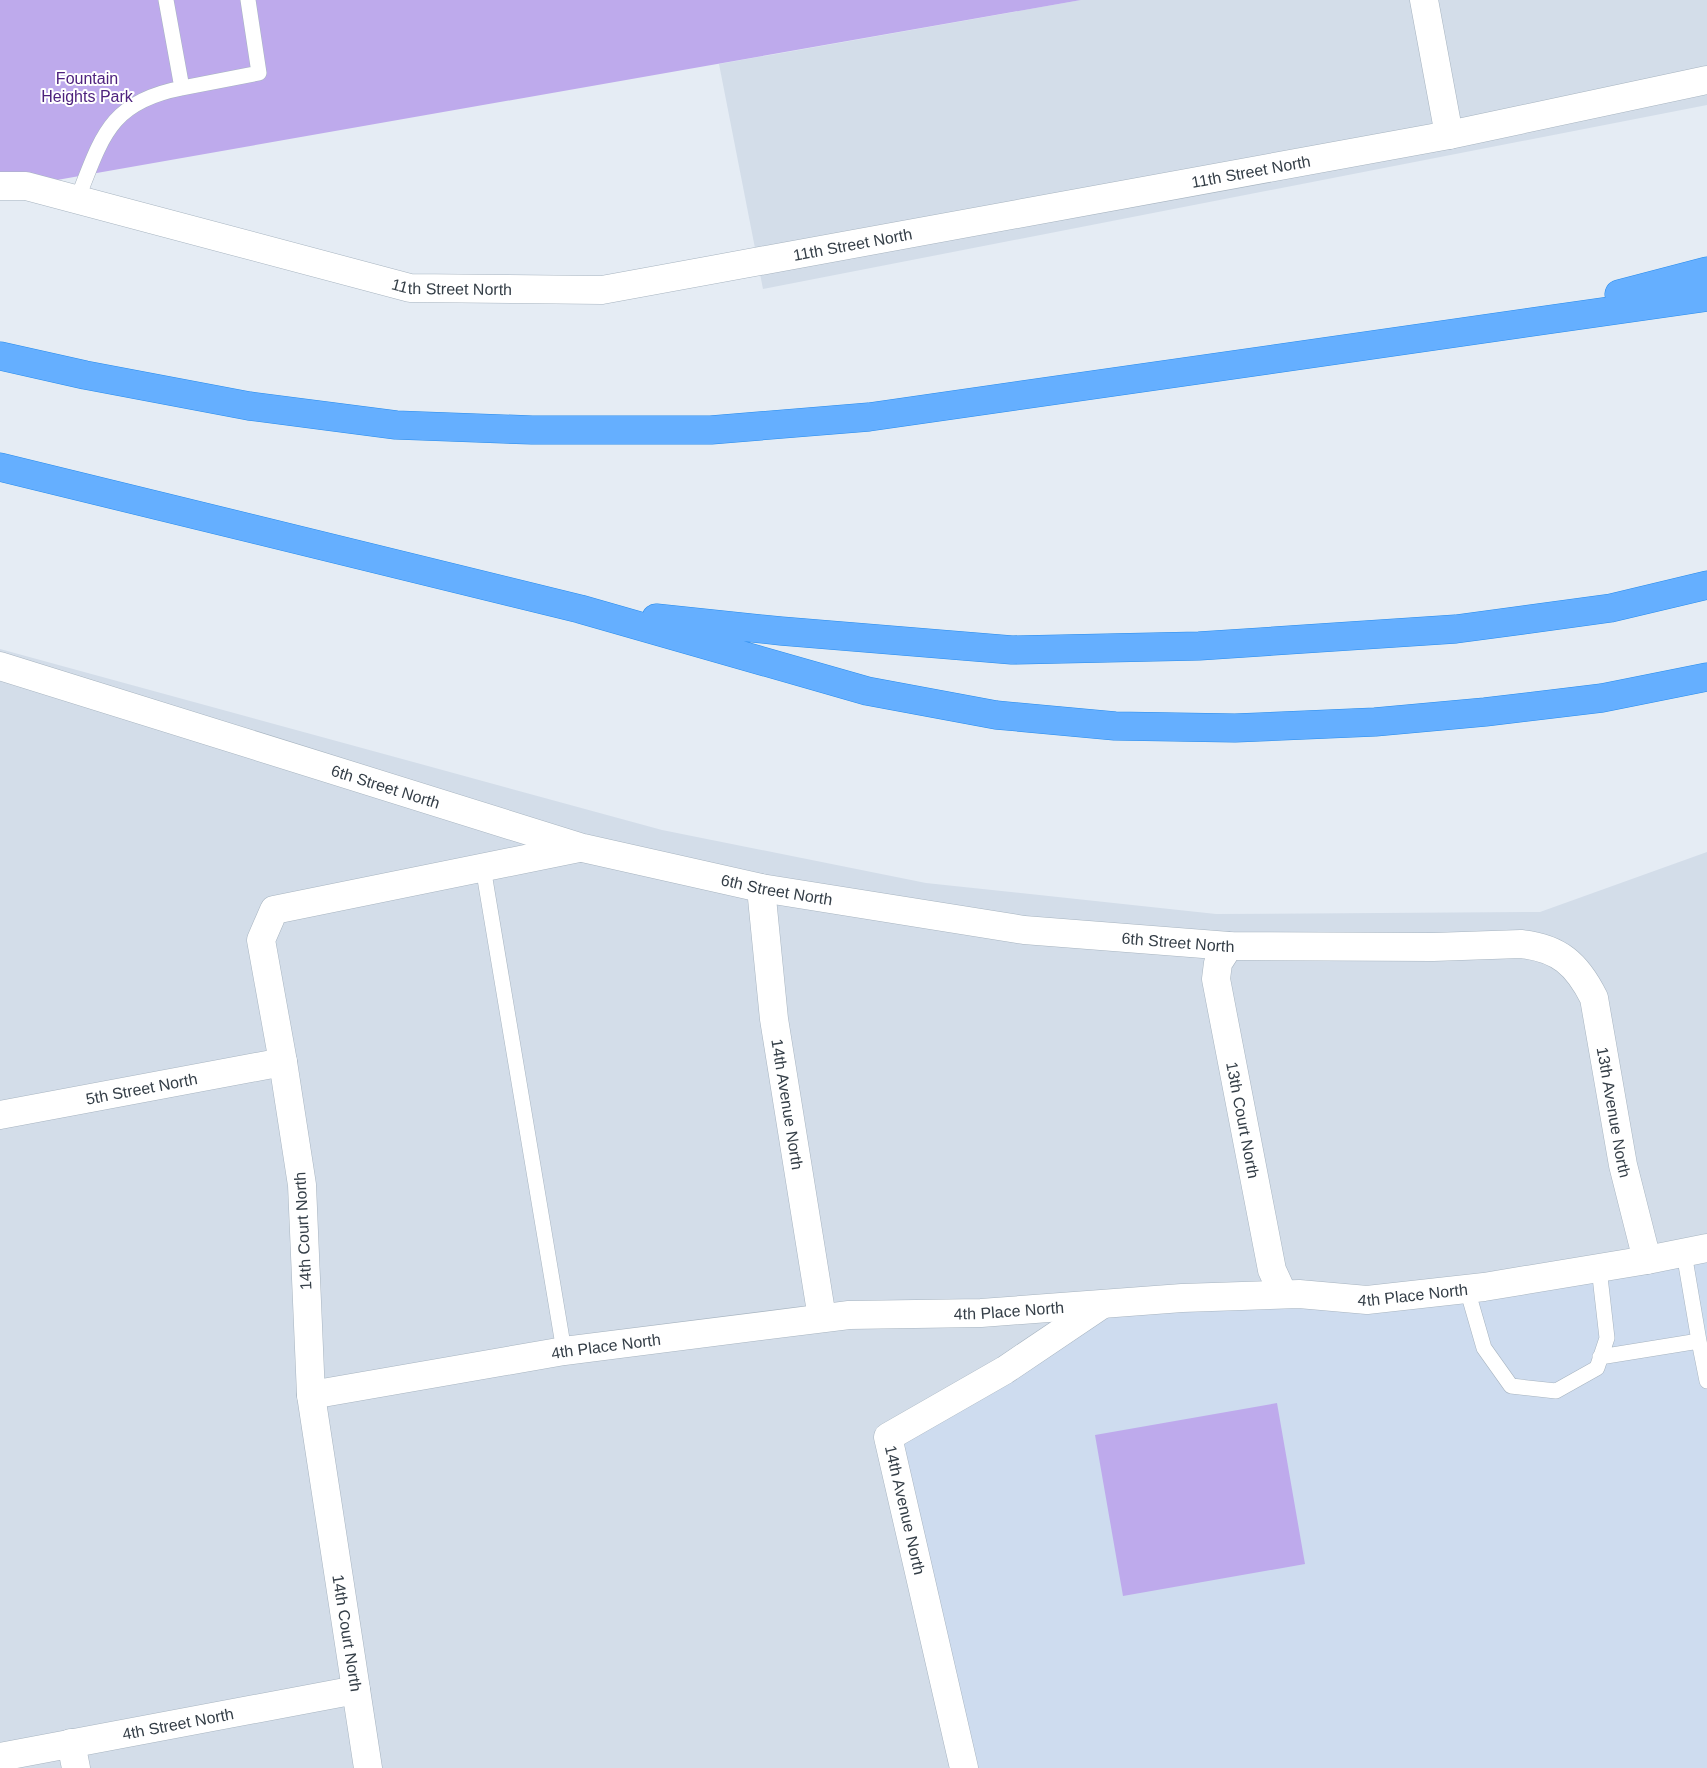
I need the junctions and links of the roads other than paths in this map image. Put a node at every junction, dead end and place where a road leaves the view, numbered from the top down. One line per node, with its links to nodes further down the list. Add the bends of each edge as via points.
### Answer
1 (166, 0): 5 (lane)
2 (248, 0): 5 (lane, via 259,73)
3 (1424, 0): 6 (street)
4 (1707, 80): 6 (street, 11th Street North)
5 (182, 88): 8 (lane, via 160,92 132,105 114,122 100,142)
6 (1449, 135): 8 (street, 11th Street North, via 602,290 410,288)
7 (0, 186): 8 (street, 11th Street North, via 26,186)
8 (77, 200)
9 (1707, 271): 11 (highway)
10 (1707, 297): 11 (highway)
11 (1490, 328): 12 (highway, via 869,417 711,430 532,430 396,425 249,406)
12 (0, 356)
13 (0, 467): 15 (highway)
14 (1707, 585): 15 (highway, via 1611,608 1456,630 1189,646 1012,650)
15 (580, 610): 17 (highway, via 867,691 996,715 1115,726 1235,728 1375,722 1602,698)
16 (0, 666): 18 (street, 6th Street North)
17 (1707, 677)
18 (583, 848): 19 (street); 20 (street, 6th Street North)
19 (483, 867): 23 (street, 14th Court North, via 274,910 261,940); 33 (lane)
20 (761, 888): 21 (street, 6th Street North, via 1024,930); 31 (street, 14th Avenue North, via 774,1019)
21 (1229, 946): 22 (street, 6th Street North, via 1521,944 1548,950); 29 (street, 13th Court North, via 1218,963 1216,979 1272,1270)
22 (1576, 968): 26 (street, 13th Avenue North, via 1594,998 1623,1165)
23 (283, 1062): 24 (street, 5th Street North); 36 (street, 14th Court North, via 302,1186)
24 (0, 1115)
25 (1696, 1251): 26 (street, 4th Place North); 32 (lane)
26 (1647, 1260): 27 (street, 4th Place North)
27 (1599, 1268): 28 (street, 4th Place North); 34 (lane, via 1607,1338)
28 (1466, 1289): 29 (street, 4th Place North, via 1367,1300); 34 (lane, via 1484,1348 1512,1386 1556,1391 1597,1368)
29 (1283, 1294): 30 (street, 4th Place North)
30 (1102, 1304): 31 (street, 4th Place North, via 981,1313); 41 (street, 14th Avenue North, via 1004,1370 888,1438)
31 (822, 1318): 33 (street, 4th Place North)
32 (1699, 1341): 34 (lane); 35 (lane)
33 (564, 1350): 36 (street, 4th Place North)
34 (1600, 1357)
35 (1707, 1381)
36 (311, 1396): 37 (street, 14th Court North)
37 (356, 1690): 38 (street, 4th Street North); 40 (street, 14th Court North)
38 (74, 1756): 39 (street, 4th Street North)
39 (0, 1757)
40 (368, 1768)
41 (964, 1768)

